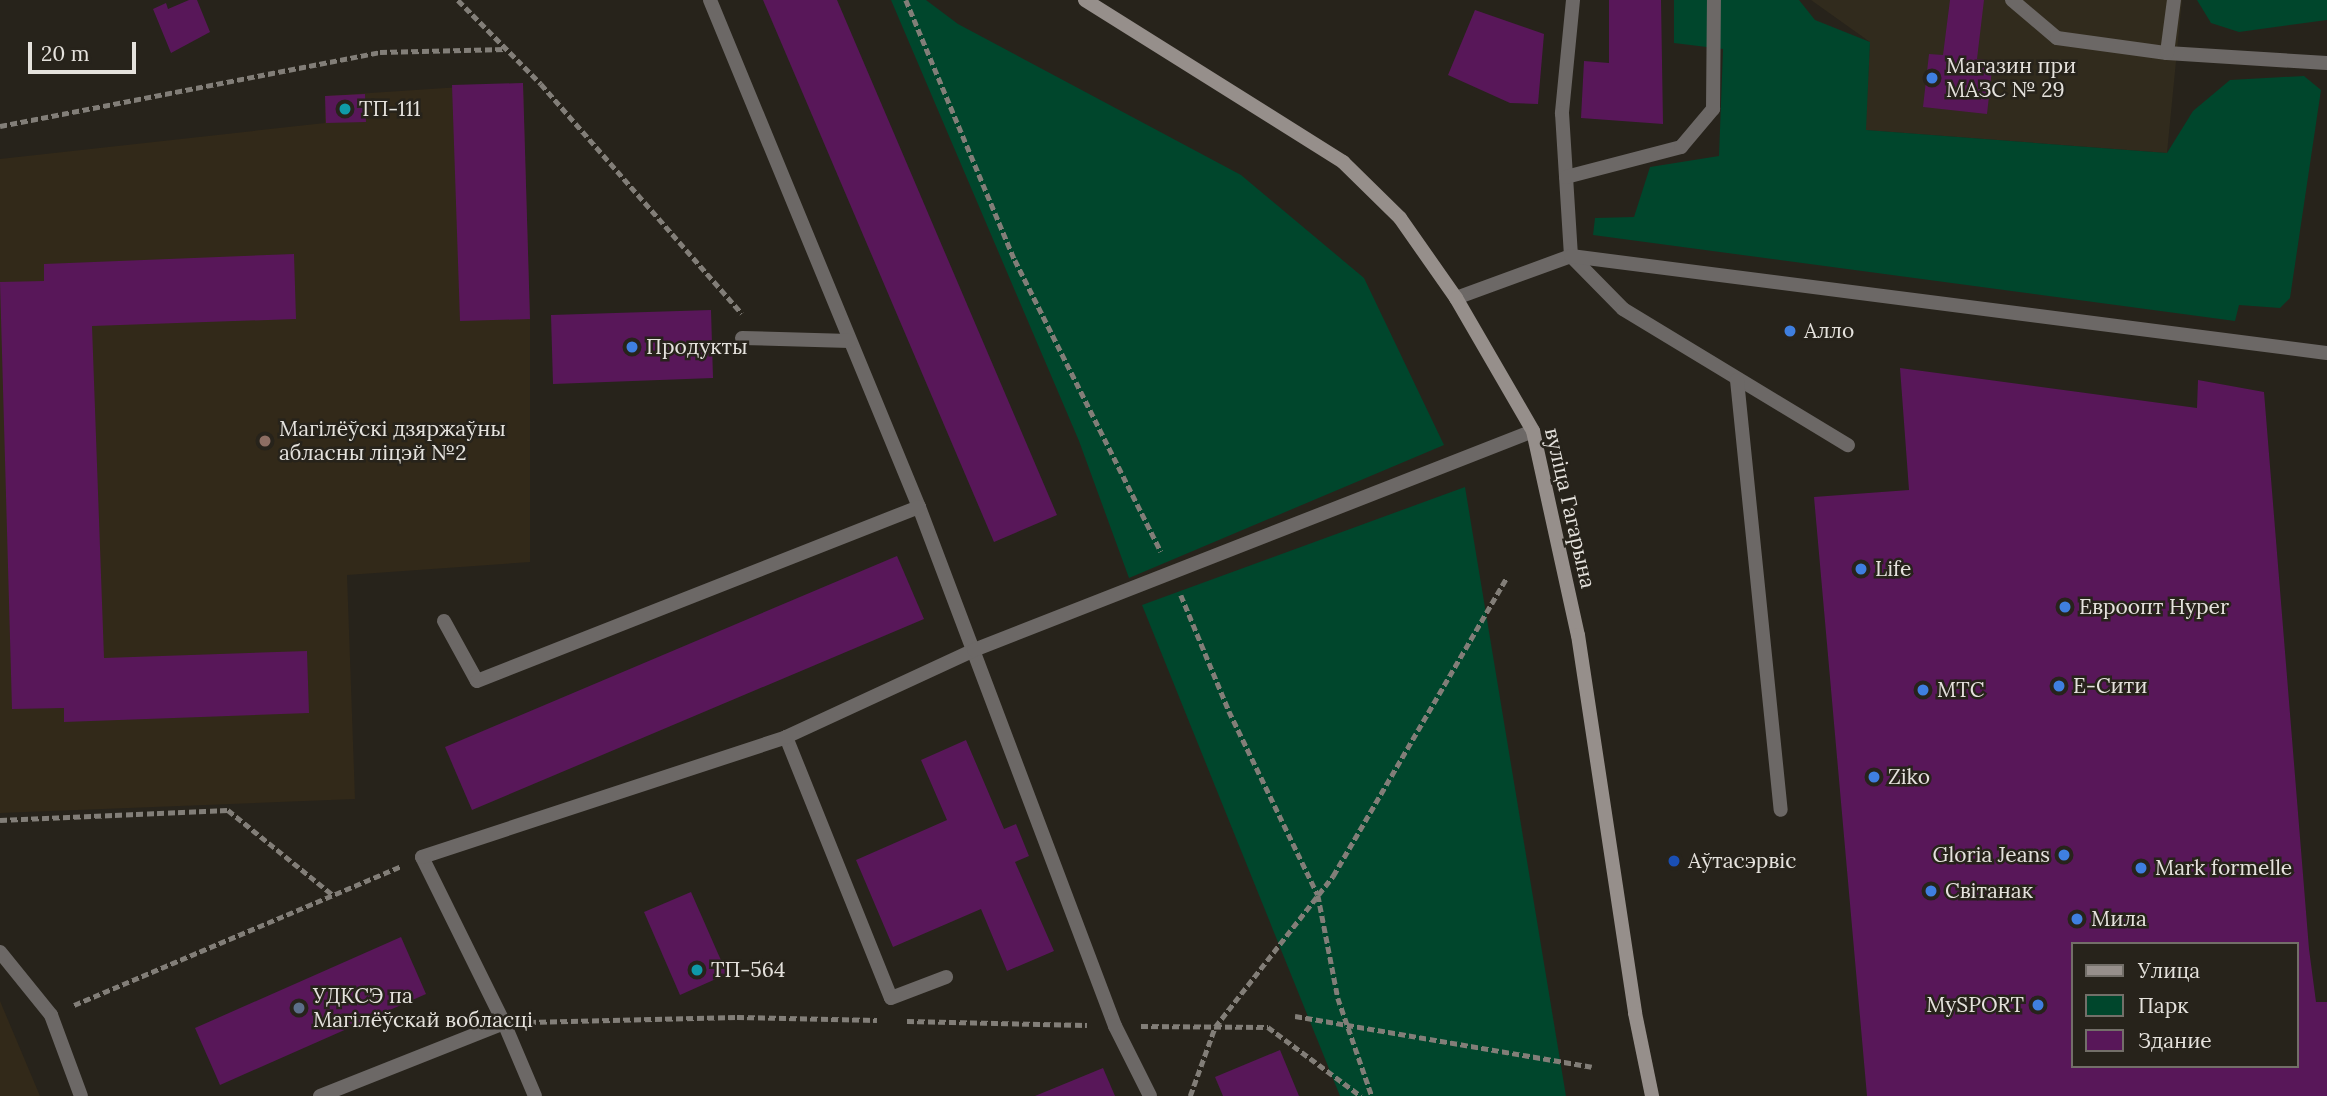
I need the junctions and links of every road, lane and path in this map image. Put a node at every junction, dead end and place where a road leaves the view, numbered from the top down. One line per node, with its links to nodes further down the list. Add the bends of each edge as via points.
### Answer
1 (458, 0): 9 (path)
2 (710, 0): 18 (lane)
3 (906, 0): 24 (path, via 1015,260)
4 (1085, 0): 15 (main road, вуліца Гагарына, via 1343,162 1400,218)
5 (1573, 0): 13 (lane, via 1562,113)
6 (1714, 0): 13 (lane, via 1713,108 1697,128 1681,147)
7 (2012, 0): 10 (lane, via 2057,38)
8 (2174, 0): 10 (lane)
9 (506, 48): 12 (path, via 380,52); 17 (path)
10 (2167, 53): 11 (lane)
11 (2327, 63)
12 (0, 126)
13 (1566, 177): 14 (lane)
14 (1571, 256): 15 (lane); 19 (lane); 20 (lane, via 1623,309)
15 (1456, 298): 21 (main road, вуліца Гагарына)
16 (742, 338): 17 (lane)
17 (763, 338): 18 (lane)
18 (850, 341): 23 (lane)
19 (2327, 354)
20 (1737, 380): 22 (lane); 29 (lane)
21 (1533, 431): 24 (lane); 49 (main road, вуліца Гагарына, via 1578,635)
22 (1848, 445)
23 (919, 508): 26 (lane, via 477,681); 27 (lane)
24 (1172, 573): 27 (lane); 33 (path, via 1230,710)
25 (1507, 577): 33 (path, via 1378,806)
26 (443, 621)
27 (974, 650): 28 (lane); 45 (lane, via 1115,1026)
28 (786, 737): 31 (lane); 35 (lane, via 891,998)
29 (1781, 810)
30 (0, 820): 32 (path, via 228,810)
31 (422, 857): 32 (path); 38 (lane)
32 (333, 895): 36 (path)
33 (1318, 895): 39 (path); 46 (path, via 1215,1027)
34 (0, 952): 36 (lane)
35 (946, 977)
36 (51, 1015): 42 (lane)
37 (1294, 1016): 39 (path)
38 (503, 1023): 43 (lane); 44 (lane)
39 (1346, 1023): 41 (path); 48 (path)
40 (1268, 1027): 47 (path)
41 (1592, 1067)
42 (81, 1096)
43 (320, 1096)
44 (535, 1096)
45 (1150, 1096)
46 (1190, 1096)
47 (1361, 1096)
48 (1372, 1096)
49 (1652, 1096)

